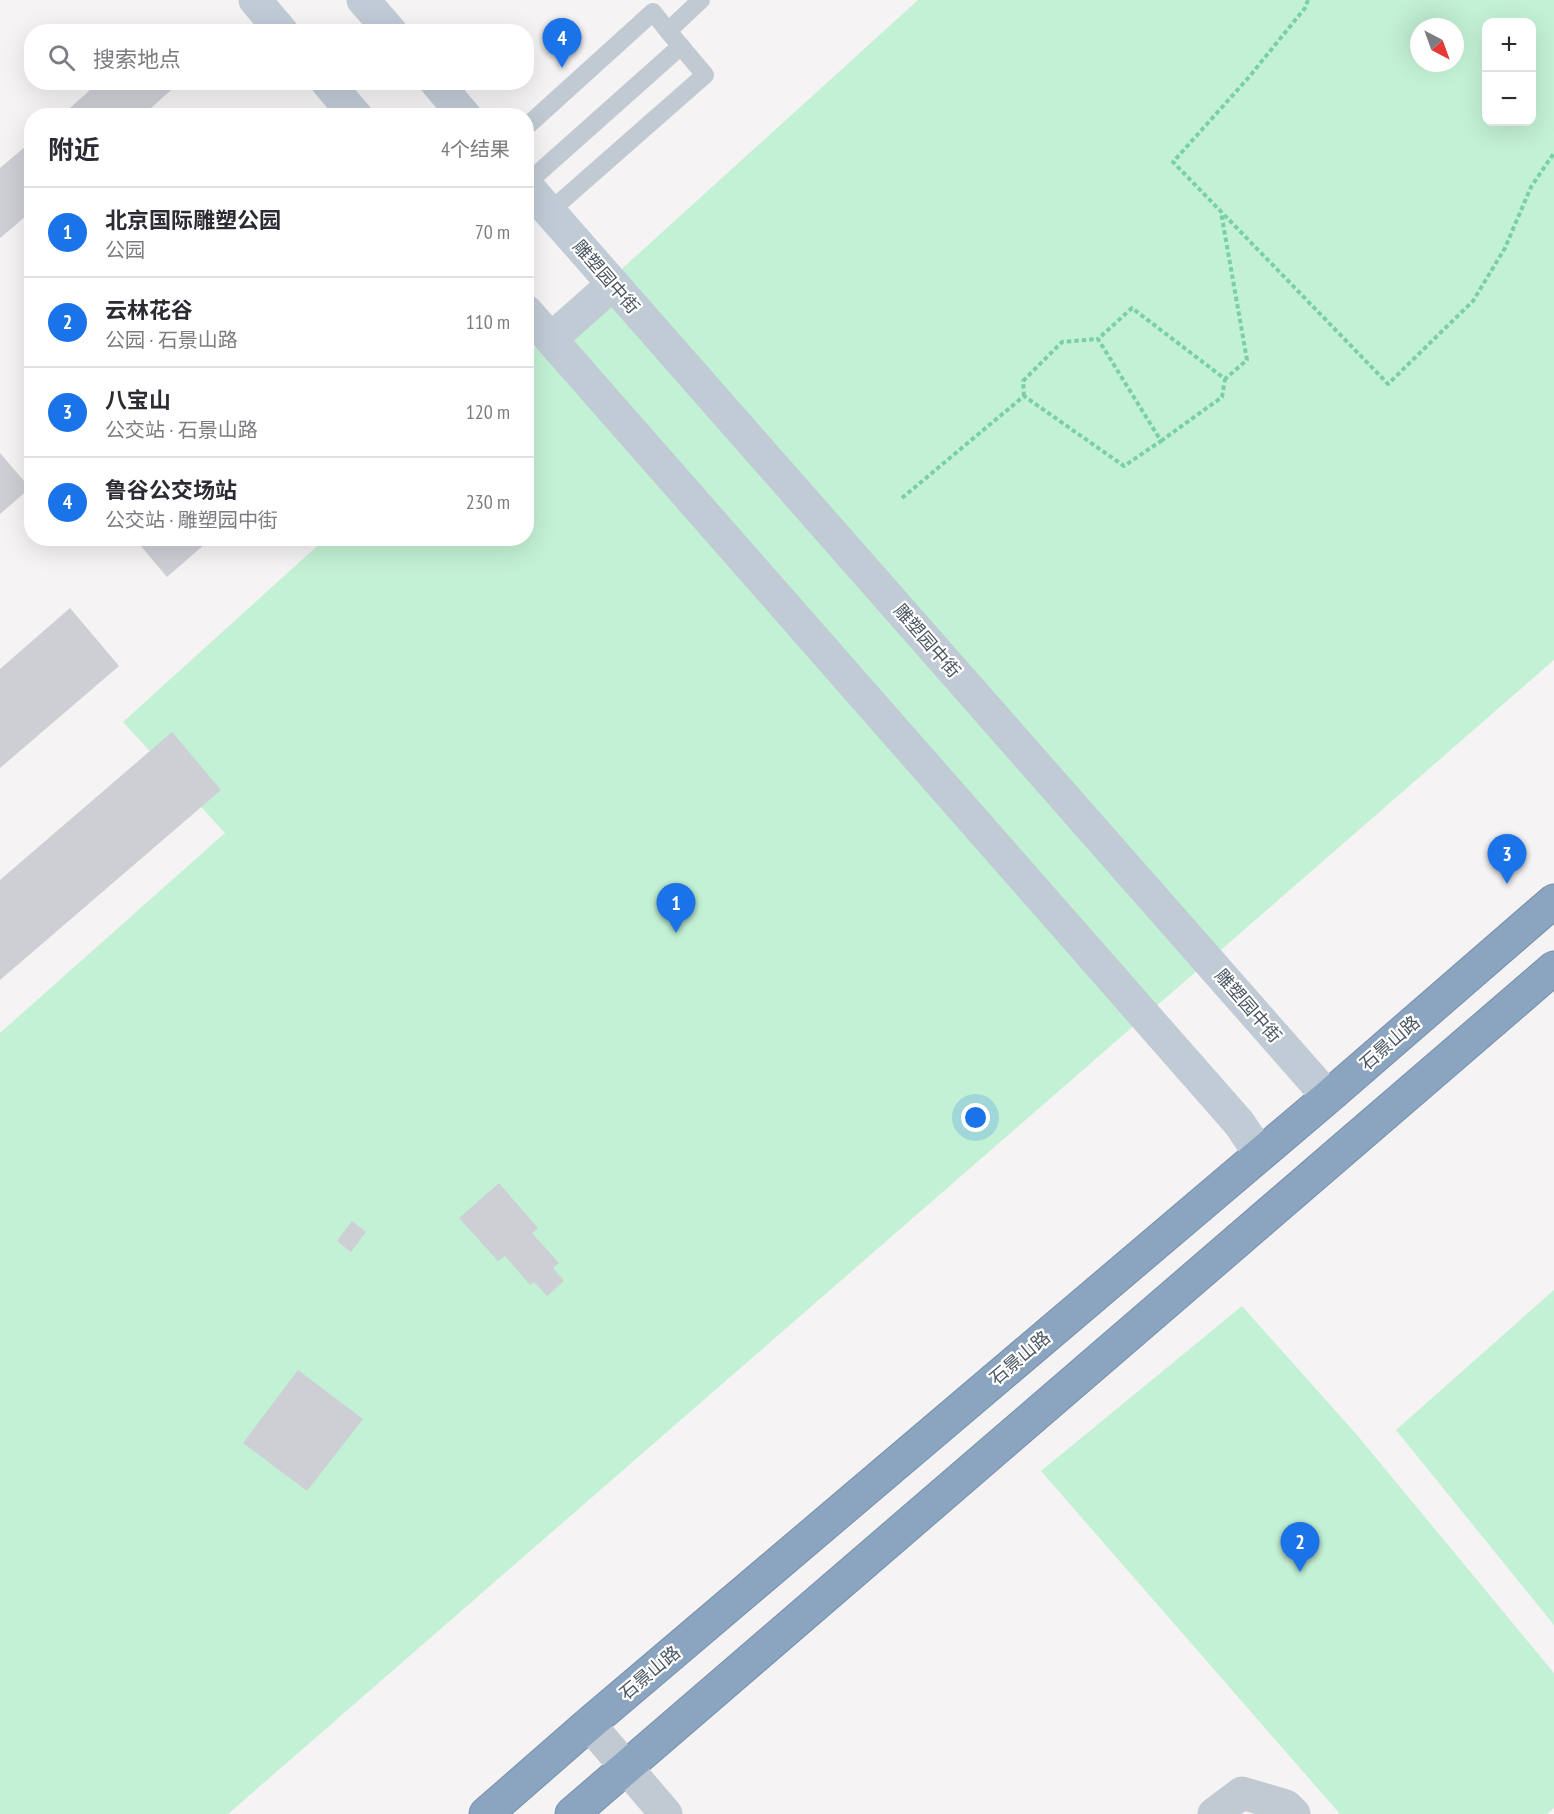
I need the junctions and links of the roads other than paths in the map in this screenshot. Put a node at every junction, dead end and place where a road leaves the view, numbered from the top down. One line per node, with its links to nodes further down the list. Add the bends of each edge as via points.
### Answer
1 (255, 0): 4 (main road)
2 (363, 0): 5 (main road)
3 (701, 0): 6 (lane)
4 (275, 24)
5 (384, 24)
6 (668, 31): 7 (lane); 12 (lane, via 653,12)
7 (681, 46): 13 (lane); 15 (lane, via 705,75)
8 (334, 90): 10 (main road)
9 (443, 90): 11 (main road)
10 (349, 108)
11 (458, 108)
12 (534, 120)
13 (534, 178)
14 (534, 194): 15 (main road, 雕塑园中街)
15 (549, 212): 16 (main road, 雕塑园中街)
16 (613, 284): 18 (main road); 21 (main road, 雕塑园中街)
17 (534, 320): 18 (main road)
18 (551, 339): 22 (main road, via 1239,1123)
19 (1554, 901): 21 (highway, 石景山路)
20 (1554, 968): 24 (highway)
21 (1329, 1097): 22 (highway, 石景山路)
22 (1260, 1154): 23 (highway, 石景山路)
23 (589, 1724): 24 (street); 25 (highway, 石景山路)
24 (626, 1767): 26 (highway); 27 (street)
25 (486, 1814)
26 (572, 1814)
27 (666, 1814)
28 (1214, 1814): 29 (street, via 1242,1793 1286,1806)
29 (1294, 1814)

